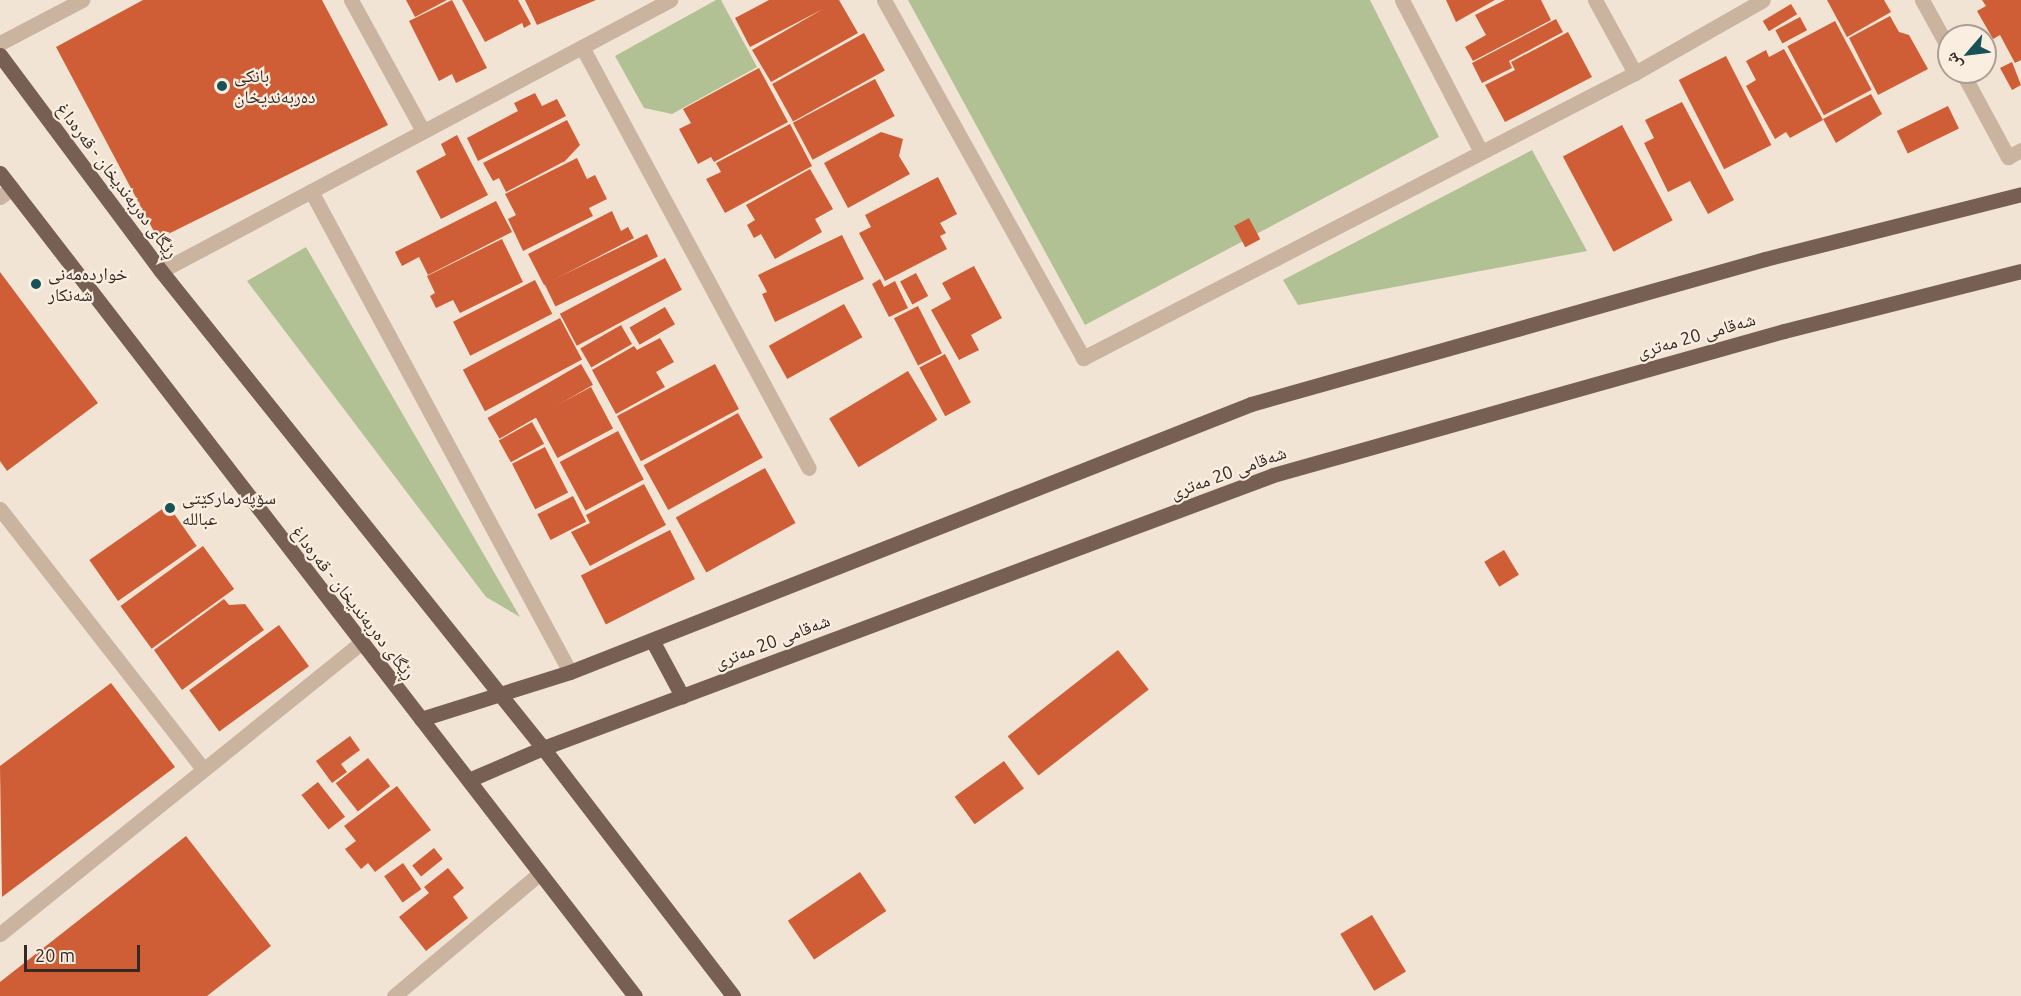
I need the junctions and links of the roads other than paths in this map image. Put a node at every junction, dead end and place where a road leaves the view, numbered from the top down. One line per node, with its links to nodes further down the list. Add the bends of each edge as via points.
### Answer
1 (82, 0): 10 (street)
2 (351, 0): 15 (street)
3 (670, 0): 11 (street)
4 (884, 0): 17 (street, via 1083,358)
5 (1402, 0): 17 (street)
6 (1595, 0): 13 (street)
7 (1763, 0): 13 (street)
8 (1922, 0): 9 (street)
9 (1937, 27)
10 (0, 43)
11 (582, 47): 15 (street); 24 (street)
12 (0, 55): 22 (main road, ڕێگای دەربەندیخان - قەرەداغ)
13 (1635, 73): 17 (street)
14 (1968, 84): 16 (street, via 2008,157)
15 (423, 131): 19 (street)
16 (2021, 150)
17 (1481, 152)
18 (0, 173): 20 (main road, ڕێگای دەربەندیخان - قەرەداغ)
19 (311, 191): 22 (street); 28 (street)
20 (6, 192): 27 (main road, ڕێگای دەربەندیخان - قەرەداغ)
21 (2021, 194): 26 (main road, via 1766,259 1251,404)
22 (161, 271): 29 (main road, ڕێگای دەربەندیخان - قەرەداغ)
23 (2021, 271): 30 (main road, شەقامی 20 مەتری, via 1784,331 1273,475)
24 (809, 468)
25 (0, 509): 33 (street)
26 (652, 640): 28 (main road); 30 (main road)
27 (360, 644): 31 (main road, ڕێگای دەربەندیخان - قەرەداغ); 33 (street)
28 (570, 672): 29 (main road)
29 (497, 693): 31 (main road); 32 (main road, ڕێگای دەربەندیخان - قەرەداغ)
30 (682, 696): 32 (main road, شەقامی 20 مەتری)
31 (421, 719): 34 (main road, ڕێگای دەربەندیخان - قەرەداغ)
32 (543, 748): 34 (main road, شەقامی 20 مەتری); 39 (main road, ڕێگای دەربەندیخان - قەرەداغ)
33 (203, 769): 36 (street)
34 (471, 779): 35 (main road, ڕێگای دەربەندیخان - قەرەداغ)
35 (539, 874): 37 (street); 38 (main road, ڕێگای دەربەندیخان - قەرەداغ)
36 (0, 934)
37 (394, 996)
38 (635, 996)
39 (733, 996)

